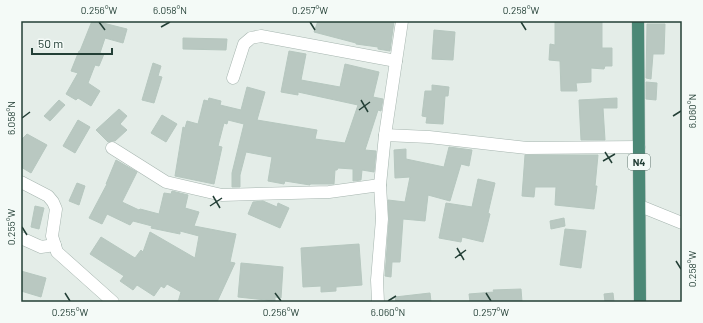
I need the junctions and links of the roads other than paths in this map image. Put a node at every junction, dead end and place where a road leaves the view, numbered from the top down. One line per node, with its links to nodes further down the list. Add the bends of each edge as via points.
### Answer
1 (402, 21): 3 (street)
2 (638, 21): 6 (highway, N4)
3 (396, 61): 4 (street, via 261,36 251,38 244,44); 5 (street)
4 (233, 78)
5 (385, 135): 6 (street, via 429,137 527,148); 9 (street)
6 (639, 147): 10 (highway, N4)
7 (112, 148): 9 (street, via 166,182 222,195 329,192)
8 (21, 182): 13 (street, via 48,196 54,202 56,209 52,236)
9 (380, 185): 15 (street, via 382,218)
10 (640, 206): 11 (street); 16 (highway, N4)
11 (682, 223)
12 (21, 238): 13 (street, via 41,247)
13 (55, 245): 14 (street, via 58,252)
14 (113, 302)
15 (378, 302)
16 (640, 302)

